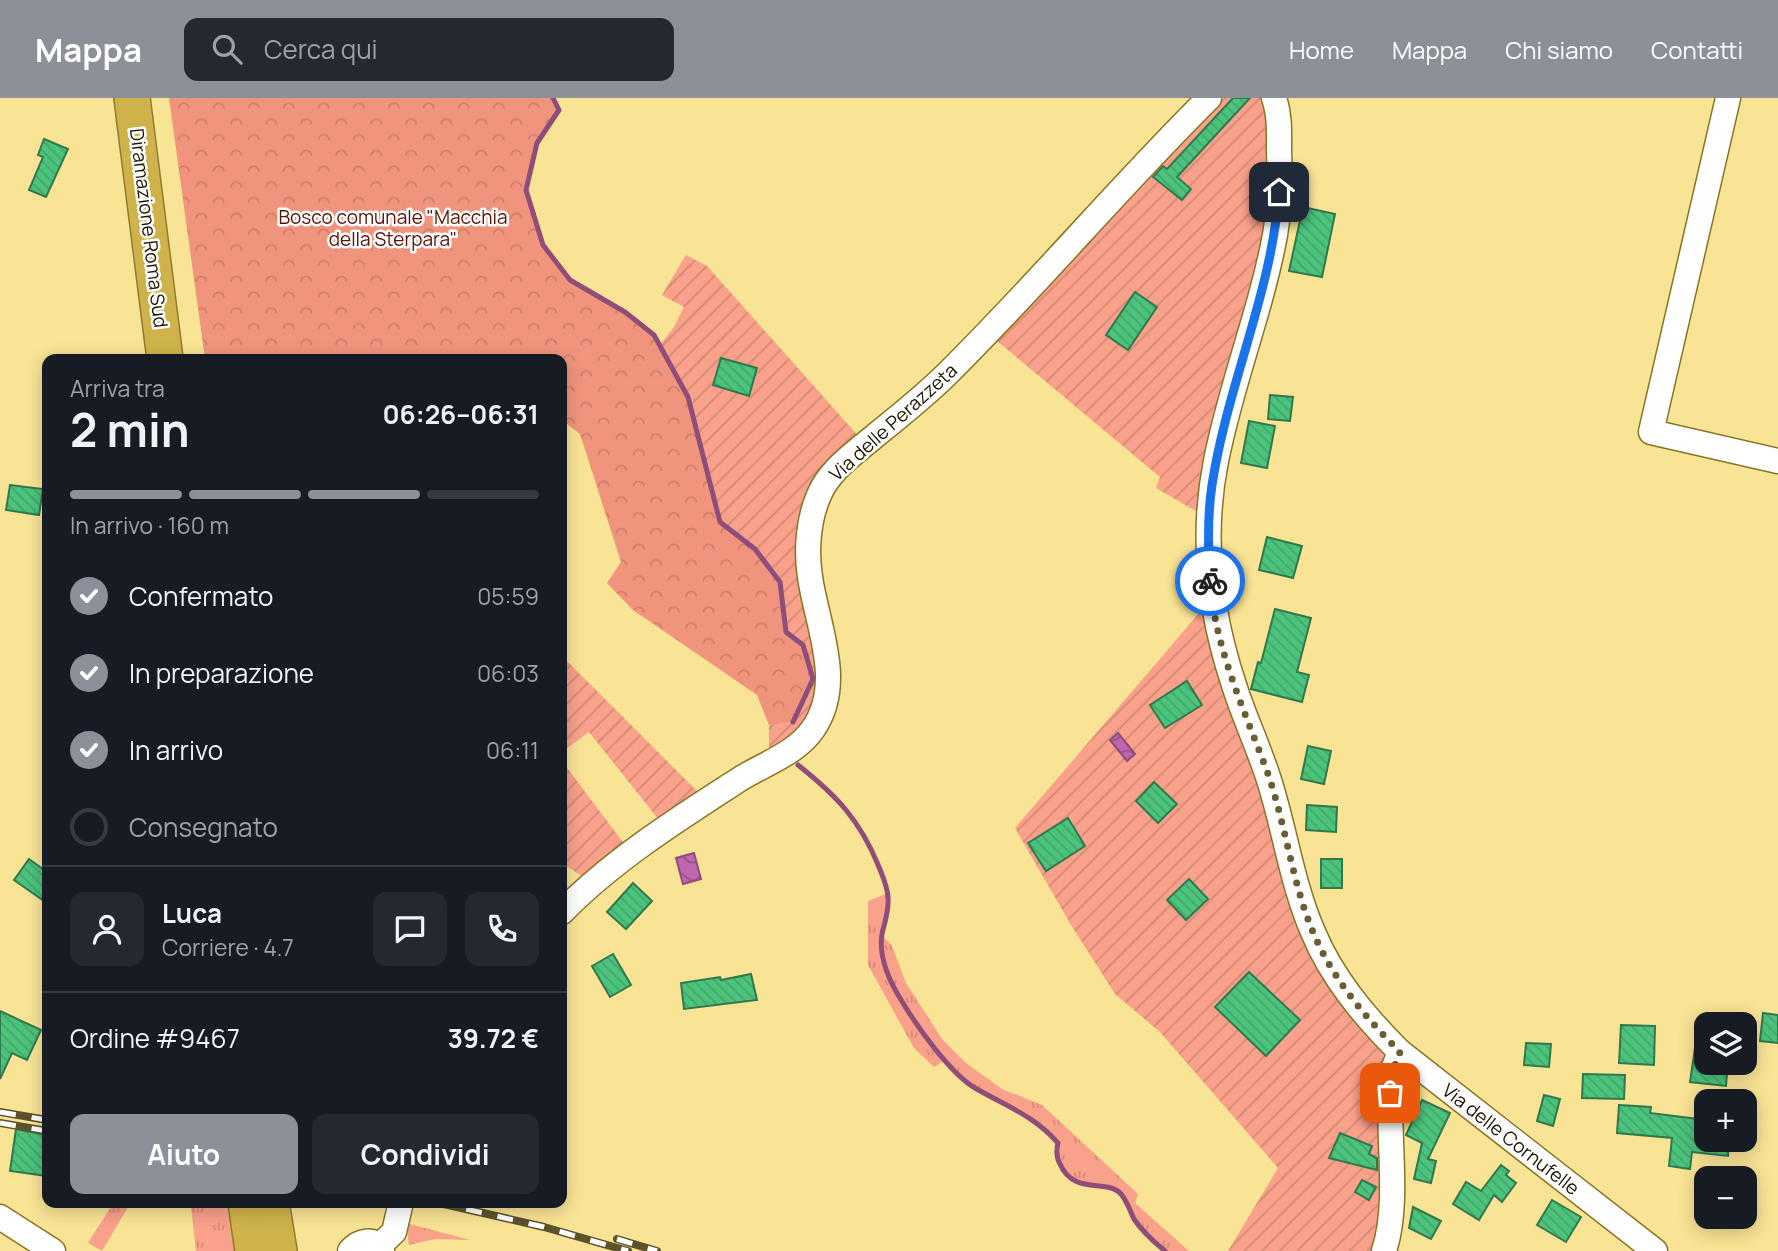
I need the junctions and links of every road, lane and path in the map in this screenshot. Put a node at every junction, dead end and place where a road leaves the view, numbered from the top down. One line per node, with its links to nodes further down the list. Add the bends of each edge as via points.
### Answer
1 (110, 98): 6 (highway, Diramazione Roma Sud)
2 (132, 98): 7 (highway, Diramazione Roma Sud)
3 (1274, 98): 10 (street, Via delle Cornufelle, via 1279,146 1277,221 1212,486 1211,588 1228,667 1269,777 1313,932 1350,996)
4 (1728, 98): 8 (street, via 1651,432)
5 (1207, 100): 9 (street, Via delle Perazzeta, via 948,373 829,478 817,501 809,540 810,576 828,666 823,707 810,734 627,856)
6 (140, 354)
7 (164, 354)
8 (1778, 461)
9 (567, 907)
10 (1400, 1052): 20 (street, via 1391,1079 1390,1214); 21 (street, Via delle Cornufelle)
11 (247, 1208): 17 (highway)
12 (272, 1208): 18 (highway)
13 (400, 1209): 15 (street, via 394,1232)
14 (0, 1217): 16 (street)
15 (381, 1248): 19 (street, via 365,1242)
16 (53, 1251)
17 (253, 1251)
18 (279, 1251)
19 (350, 1251)
20 (1384, 1251)
21 (1656, 1251)

